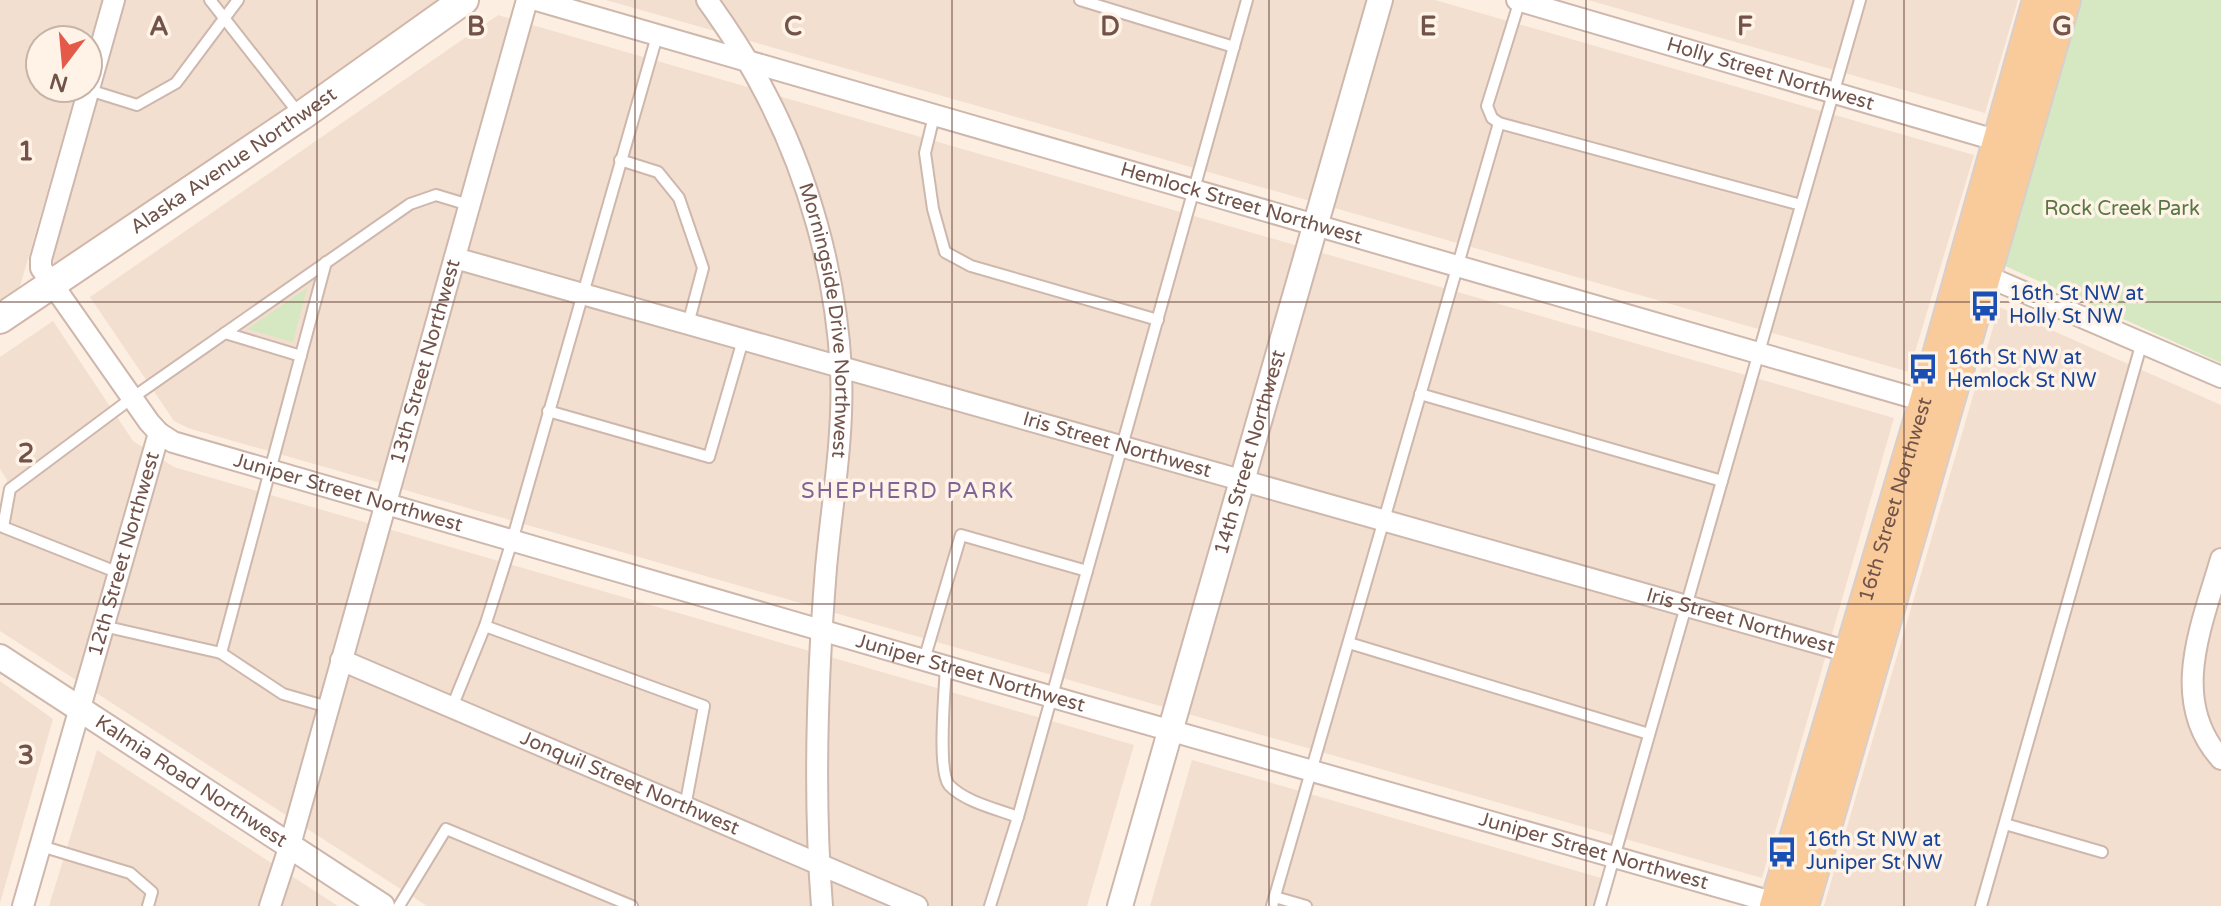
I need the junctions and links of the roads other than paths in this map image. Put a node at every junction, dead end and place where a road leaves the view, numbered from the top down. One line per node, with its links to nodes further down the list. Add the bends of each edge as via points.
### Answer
1 (114, 0): 16 (street, 12th Street Northwest)
2 (210, 0): 15 (lane)
3 (238, 0): 15 (lane)
4 (464, 0): 23 (main road, Alaska Avenue Northwest)
5 (527, 0): 29 (street, 13th Street Northwest)
6 (536, 0): 17 (street, Hemlock Street Northwest)
7 (707, 0): 19 (street, Morningside Drive Northwest)
8 (1080, 0): 18 (lane)
9 (1247, 0): 18 (lane)
10 (1380, 0): 31 (street, 14th Street Northwest)
11 (1519, 0): 20 (street, Holly Street Northwest); 25 (lane, via 1487,106)
12 (1860, 0): 20 (lane)
13 (2038, 0): 26 (main road, 16th Street Northwest)
14 (2065, 0): 26 (main road, 16th Street Northwest)
15 (224, 18): 21 (lane, via 176,83 137,105); 23 (lane)
16 (104, 36)
17 (657, 36): 19 (street, Hemlock Street Northwest); 27 (lane)
18 (1234, 47): 28 (lane)
19 (749, 63): 24 (street, Hemlock Street Northwest); 46 (street, Morningside Drive Northwest, via 784,131 808,198)
20 (1834, 91): 26 (street, Holly Street Northwest); 30 (lane)
21 (104, 95)
22 (85, 104): 36 (street, 12th Street Northwest, via 41,259)
23 (301, 116): 36 (main road, Alaska Avenue Northwest)
24 (934, 116): 28 (street, Hemlock Street Northwest); 39 (lane, via 925,153 945,252 971,266)
25 (1499, 123): 30 (lane); 34 (lane)
26 (2011, 144): 35 (main road, 16th Street Northwest)
27 (620, 160): 37 (lane); 40 (lane, via 658,172 679,198 703,268)
28 (1194, 191): 31 (street, Hemlock Street Northwest); 39 (lane)
29 (469, 205): 32 (street, 13th Street Northwest); 33 (lane, via 436,195 410,204)
30 (1801, 205): 44 (lane)
31 (1315, 226): 34 (street, Hemlock Street Northwest); 55 (street, 14th Street Northwest)
32 (455, 258): 37 (street, Iris Street Northwest); 57 (street, 13th Street Northwest)
33 (326, 262): 41 (lane); 45 (lane)
34 (1457, 265): 44 (street, Hemlock Street Northwest); 48 (lane)
35 (1974, 272): 43 (street); 50 (main road, 16th Street Northwest)
36 (50, 284): 38 (main road, Alaska Avenue Northwest); 49 (street, 12th Street Northwest)
37 (582, 294): 40 (street, Iris Street Northwest); 51 (lane)
38 (0, 319)
39 (1158, 320): 53 (lane)
40 (688, 324): 42 (street, Iris Street Northwest)
41 (225, 333): 45 (lane); 49 (lane)
42 (743, 340): 46 (street, Iris Street Northwest); 51 (lane, via 709,457)
43 (2142, 342): 47 (street); 84 (lane)
44 (1760, 352): 50 (street, Hemlock Street Northwest); 56 (lane)
45 (301, 356): 54 (lane)
46 (841, 368): 53 (street, Iris Street Northwest); 66 (street, Morningside Drive Northwest, via 840,452)
47 (2221, 377)
48 (1420, 394): 56 (lane); 58 (lane)
49 (132, 398): 52 (street, 12th Street Northwest); 62 (lane, via 10,489 3,527)
50 (1936, 404): 69 (main road, 16th Street Northwest)
51 (548, 411): 59 (lane)
52 (159, 433): 54 (street, Juniper Street Northwest, via 181,445); 62 (street, 12th Street Northwest)
53 (1122, 447): 55 (street, Iris Street Northwest); 61 (lane)
54 (270, 471): 57 (street, Juniper Street Northwest); 68 (lane)
55 (1242, 480): 58 (street, Iris Street Northwest); 78 (street, 14th Street Northwest)
56 (1722, 481): 63 (lane)
57 (385, 504): 59 (street, Juniper Street Northwest); 71 (street, 13th Street Northwest)
58 (1383, 520): 63 (street, Iris Street Northwest); 67 (lane)
59 (512, 541): 65 (lane); 66 (street, Juniper Street Northwest)
60 (2221, 559): 80 (street, via 2191,675 2200,727)
61 (1087, 571): 72 (lane, via 961,535); 74 (lane)
62 (119, 573): 64 (street, 12th Street Northwest)
63 (1685, 606): 69 (street, Iris Street Northwest); 79 (lane)
64 (103, 626): 68 (lane); 75 (street, 12th Street Northwest)
65 (485, 626): 77 (lane); 82 (lane, via 704,706)
66 (822, 630): 72 (street, Juniper Street Northwest); 89 (street, Morningside Drive Northwest, via 816,726)
67 (1349, 643): 79 (lane); 81 (lane)
68 (221, 653): 76 (lane, via 283,694)
69 (1862, 655): 91 (main road, 16th Street Northwest)
70 (0, 657): 75 (street, Kalmia Road Northwest)
71 (341, 660): 76 (street, 13th Street Northwest); 77 (street, Jonquil Street Northwest)
72 (924, 660): 73 (street, Juniper Street Northwest)
73 (946, 666): 74 (street, Juniper Street Northwest); 83 (lane, via 942,767 948,784)
74 (1051, 696): 78 (street, Juniper Street Northwest); 83 (lane)
75 (80, 707): 85 (street, Kalmia Road Northwest); 86 (street, 12th Street Northwest)
76 (328, 707): 85 (street, 13th Street Northwest)
77 (452, 707): 82 (street, Jonquil Street Northwest)
78 (1170, 730): 81 (street, Juniper Street Northwest); 101 (street, 14th Street Northwest)
79 (1649, 734): 88 (lane)
80 (2221, 759)
81 (1312, 771): 88 (street, Juniper Street Northwest); 90 (lane)
82 (685, 807): 89 (street, Jonquil Street Northwest)
83 (1018, 817): 100 (lane)
84 (2005, 824): 87 (lane); 104 (lane)
85 (290, 845): 94 (street, 13th Street Northwest); 95 (street, Kalmia Road Northwest)
86 (41, 846): 92 (street, 12th Street Northwest); 93 (lane, via 130,873 152,892)
87 (2102, 852)
88 (1614, 856): 91 (street, Juniper Street Northwest); 103 (lane)
89 (819, 864): 98 (street, Morningside Drive Northwest); 99 (street, Jonquil Street Northwest)
90 (1274, 901): 102 (lane)
91 (1785, 905)
92 (23, 906)
93 (148, 906)
94 (270, 906)
95 (382, 906)
96 (399, 906): 97 (lane, via 446,829)
97 (632, 906)
98 (822, 906)
99 (917, 906)
100 (990, 906)
101 (1120, 906)
102 (1306, 906)
103 (1600, 906)
104 (1981, 906)

